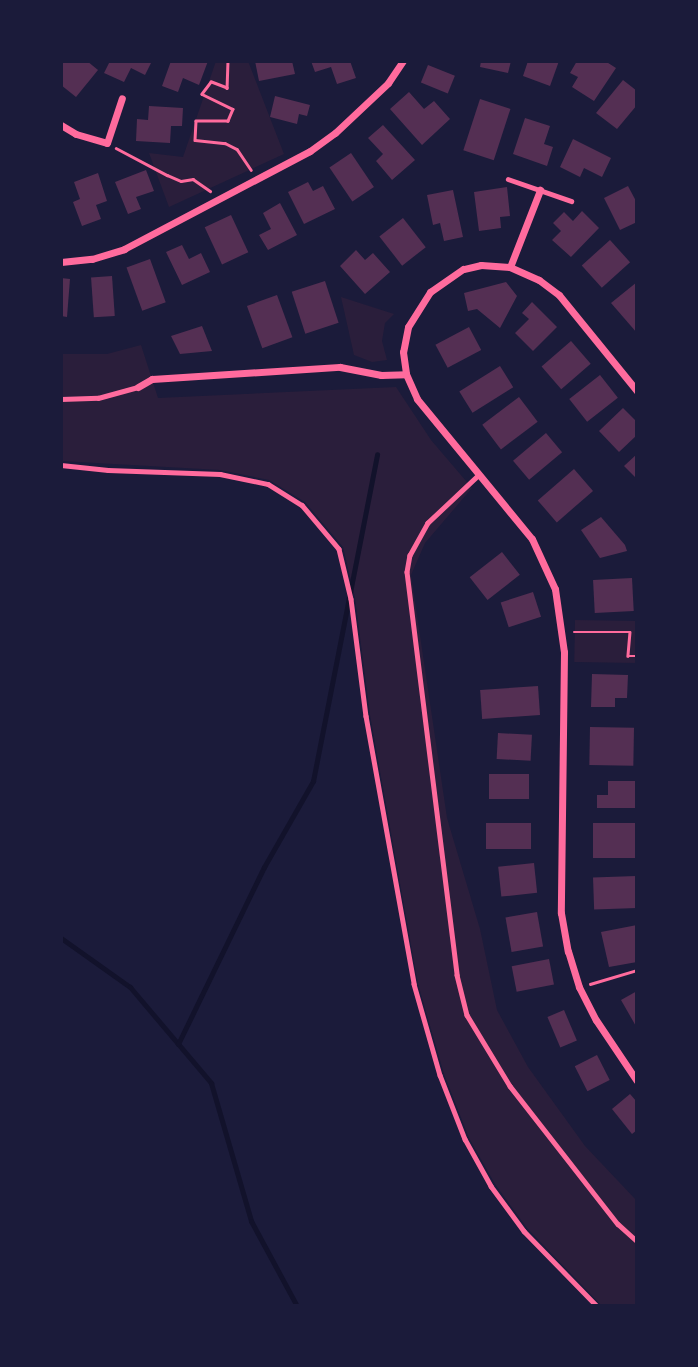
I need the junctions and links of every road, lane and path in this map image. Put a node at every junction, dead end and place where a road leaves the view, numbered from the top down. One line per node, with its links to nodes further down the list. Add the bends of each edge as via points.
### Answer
1 (228, 61): 6 (path, via 227,88 211,82 202,94 233,109 229,121 196,121 195,140 237,149)
2 (403, 61): 6 (street, via 388,83 335,133)
3 (122, 98): 5 (street)
4 (61, 125): 5 (street)
5 (107, 143): 9 (path, via 181,181 192,179)
6 (257, 179): 9 (street)
7 (508, 179): 8 (lane)
8 (540, 190): 10 (lane); 12 (street)
9 (220, 199): 11 (street, via 124,249)
10 (571, 201)
11 (61, 262)
12 (510, 267): 13 (street, via 463,269 430,292 408,327 403,352); 15 (street, via 559,295)
13 (406, 374): 14 (street, via 381,376 340,367 152,380); 18 (street, via 417,399)
14 (138, 387): 16 (lane, via 98,398)
15 (637, 391)
16 (61, 399)
17 (61, 465): 25 (lane, via 220,474 268,484 302,505 339,549 412,972 440,1075 465,1139 492,1186 523,1231)
18 (479, 474): 19 (street, via 532,539 555,589); 24 (lane, via 428,523 410,555 407,572 457,975 467,1015 510,1086 618,1224)
19 (562, 632): 20 (path, via 629,632 628,656); 22 (street, via 561,913)
20 (637, 656)
21 (637, 970): 22 (path)
22 (579, 987): 23 (street)
23 (637, 1081)
24 (637, 1241)
25 (597, 1306)

